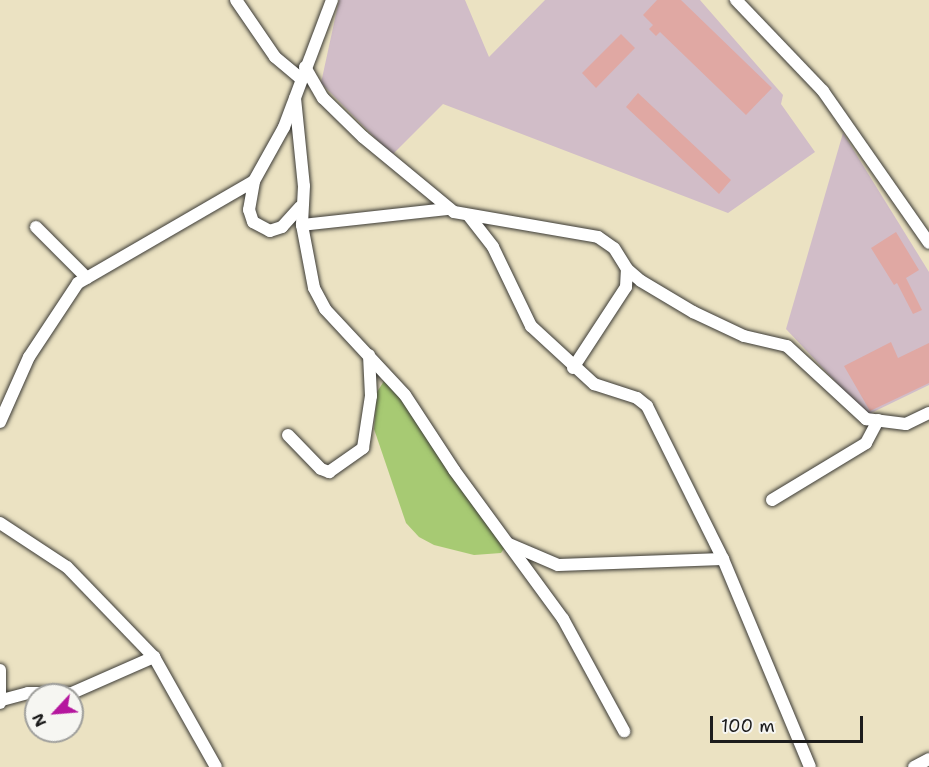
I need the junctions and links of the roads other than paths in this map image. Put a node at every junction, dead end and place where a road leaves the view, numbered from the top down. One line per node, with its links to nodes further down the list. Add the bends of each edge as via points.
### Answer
1 (236, 0): 4 (street, via 274,57)
2 (332, 0): 4 (street)
3 (736, 0): 12 (street, via 822,91)
4 (303, 73): 5 (street); 8 (street, via 323,98)
5 (295, 98): 6 (street); 7 (street, via 303,186)
6 (254, 181): 7 (street, via 249,210 258,226 270,231 282,227); 14 (street)
7 (300, 207): 10 (street)
8 (448, 208): 9 (street); 10 (street)
9 (468, 216): 13 (street, via 598,237 614,248); 16 (street, via 493,247 531,326)
10 (302, 225): 15 (street, via 314,288 325,309)
11 (36, 227): 14 (street)
12 (929, 243)
13 (627, 269): 16 (street, via 626,287); 18 (street, via 715,324 757,340 787,346 866,419)
14 (87, 278): 19 (street, via 78,283 29,357)
15 (369, 355): 20 (street, via 371,396 363,448 329,472 321,469); 23 (street, via 405,395)
16 (573, 368): 24 (street, via 594,384 637,398 647,406)
17 (929, 412): 18 (street, via 906,424)
18 (878, 420): 21 (street, via 866,442)
19 (0, 423)
20 (288, 435)
21 (772, 500)
22 (0, 523): 25 (street, via 67,567)
23 (506, 542): 24 (street, via 558,565); 28 (street, via 563,619)
24 (723, 559): 31 (street)
25 (154, 657): 27 (street, via 72,693 28,693); 30 (street)
26 (0, 670): 27 (street)
27 (1, 702)
28 (624, 731)
29 (929, 759): 32 (street)
30 (216, 767)
31 (810, 767)
32 (914, 767)

